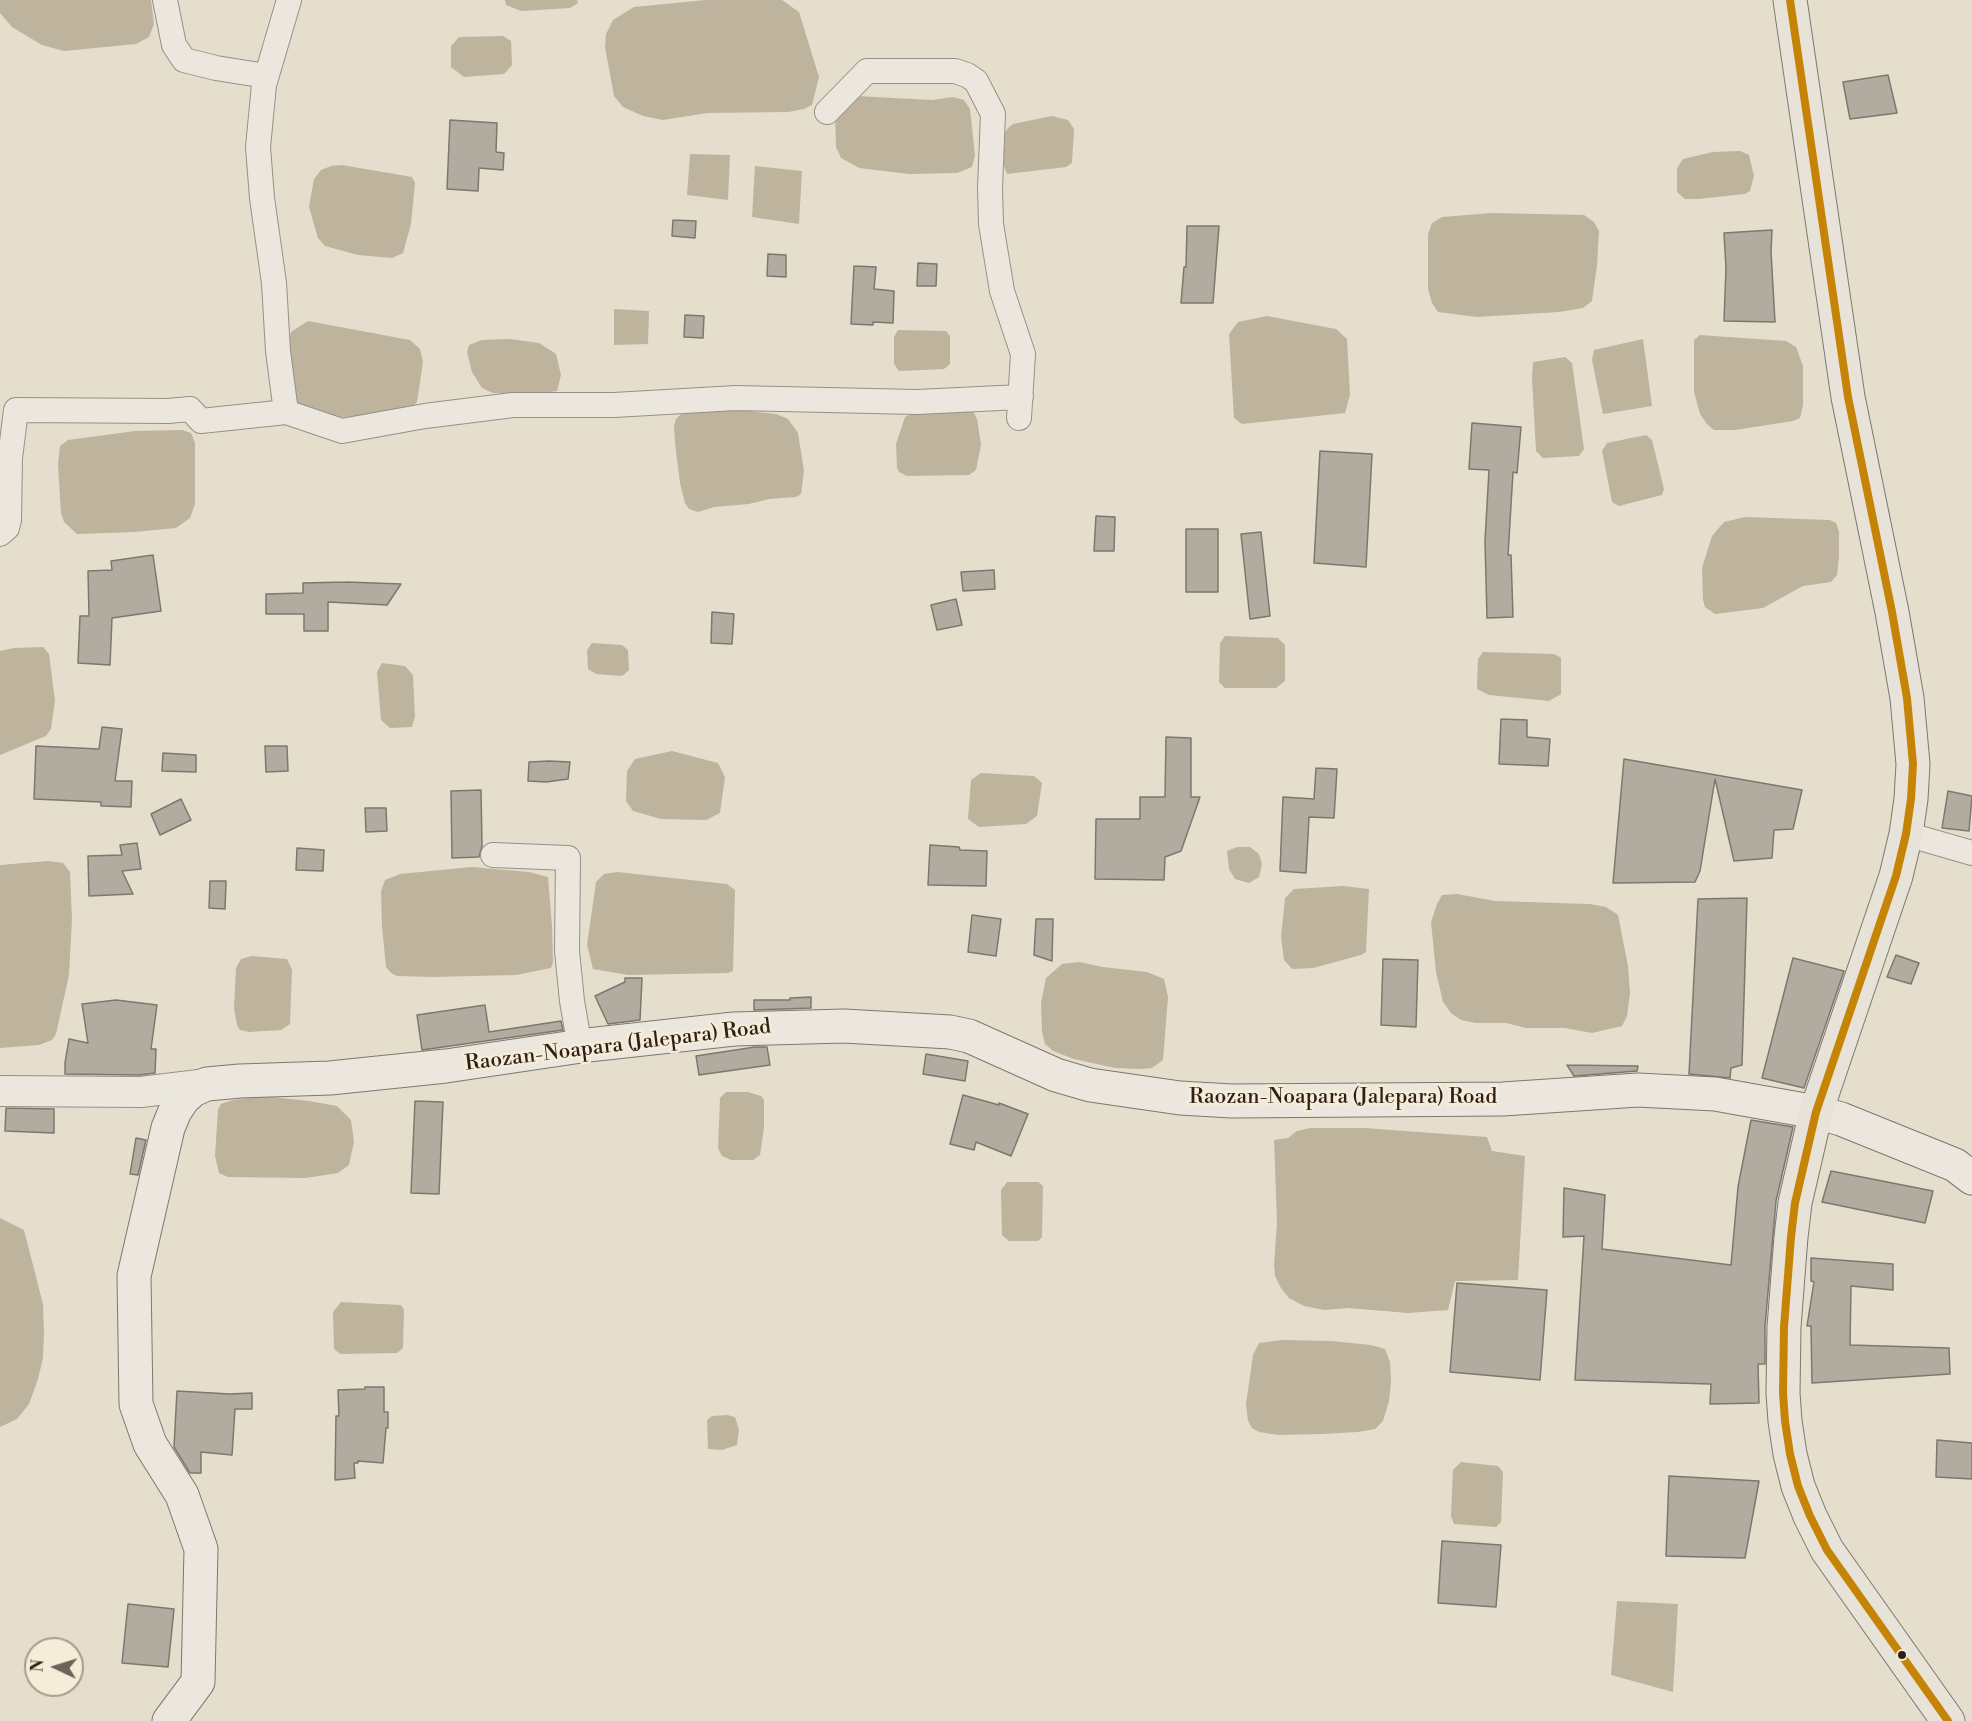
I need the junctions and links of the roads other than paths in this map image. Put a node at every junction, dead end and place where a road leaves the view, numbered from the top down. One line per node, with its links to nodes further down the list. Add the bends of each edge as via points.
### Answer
1 (165, 0): 4 (street, via 174,45 184,60)
2 (289, 0): 4 (street)
3 (1790, 0): 8 (main road, via 1848,397 1907,698 1913,764)
4 (266, 76): 6 (street, via 258,147 261,198 274,283)
5 (827, 111): 6 (street, via 867,71 955,71 976,81 993,114 991,224 1002,291 1023,354 1020,407 736,398 614,405 513,405 342,431)
6 (286, 412): 7 (street, via 201,421 190,409 16,410 9,520)
7 (0, 534)
8 (1906, 834): 9 (street); 14 (main road)
9 (1972, 853)
10 (493, 855): 11 (street, via 568,858 567,951)
11 (580, 1047): 12 (main road, Raozan-Noapara (Jalepara) Road, via 330,1078); 14 (main road, Raozan-Noapara (Jalepara) Road, via 734,1029 844,1026 969,1036 1090,1085 1180,1098 1503,1099 1638,1090 1715,1094)
12 (207, 1084): 13 (street, via 141,1092); 16 (main road, Raozan-Noapara (Jalepara) Road, via 183,1099 168,1128 134,1276 136,1404 150,1444 182,1495 201,1549 198,1682)
13 (0, 1091)
14 (1816, 1112): 15 (main road, Raozan-Noapara (Jalepara) Road, via 1955,1165); 17 (main road, via 1795,1203 1787,1285 1783,1393 1790,1455 1798,1486 1827,1550)
15 (1972, 1178)
16 (169, 1721)
17 (1948, 1721)

